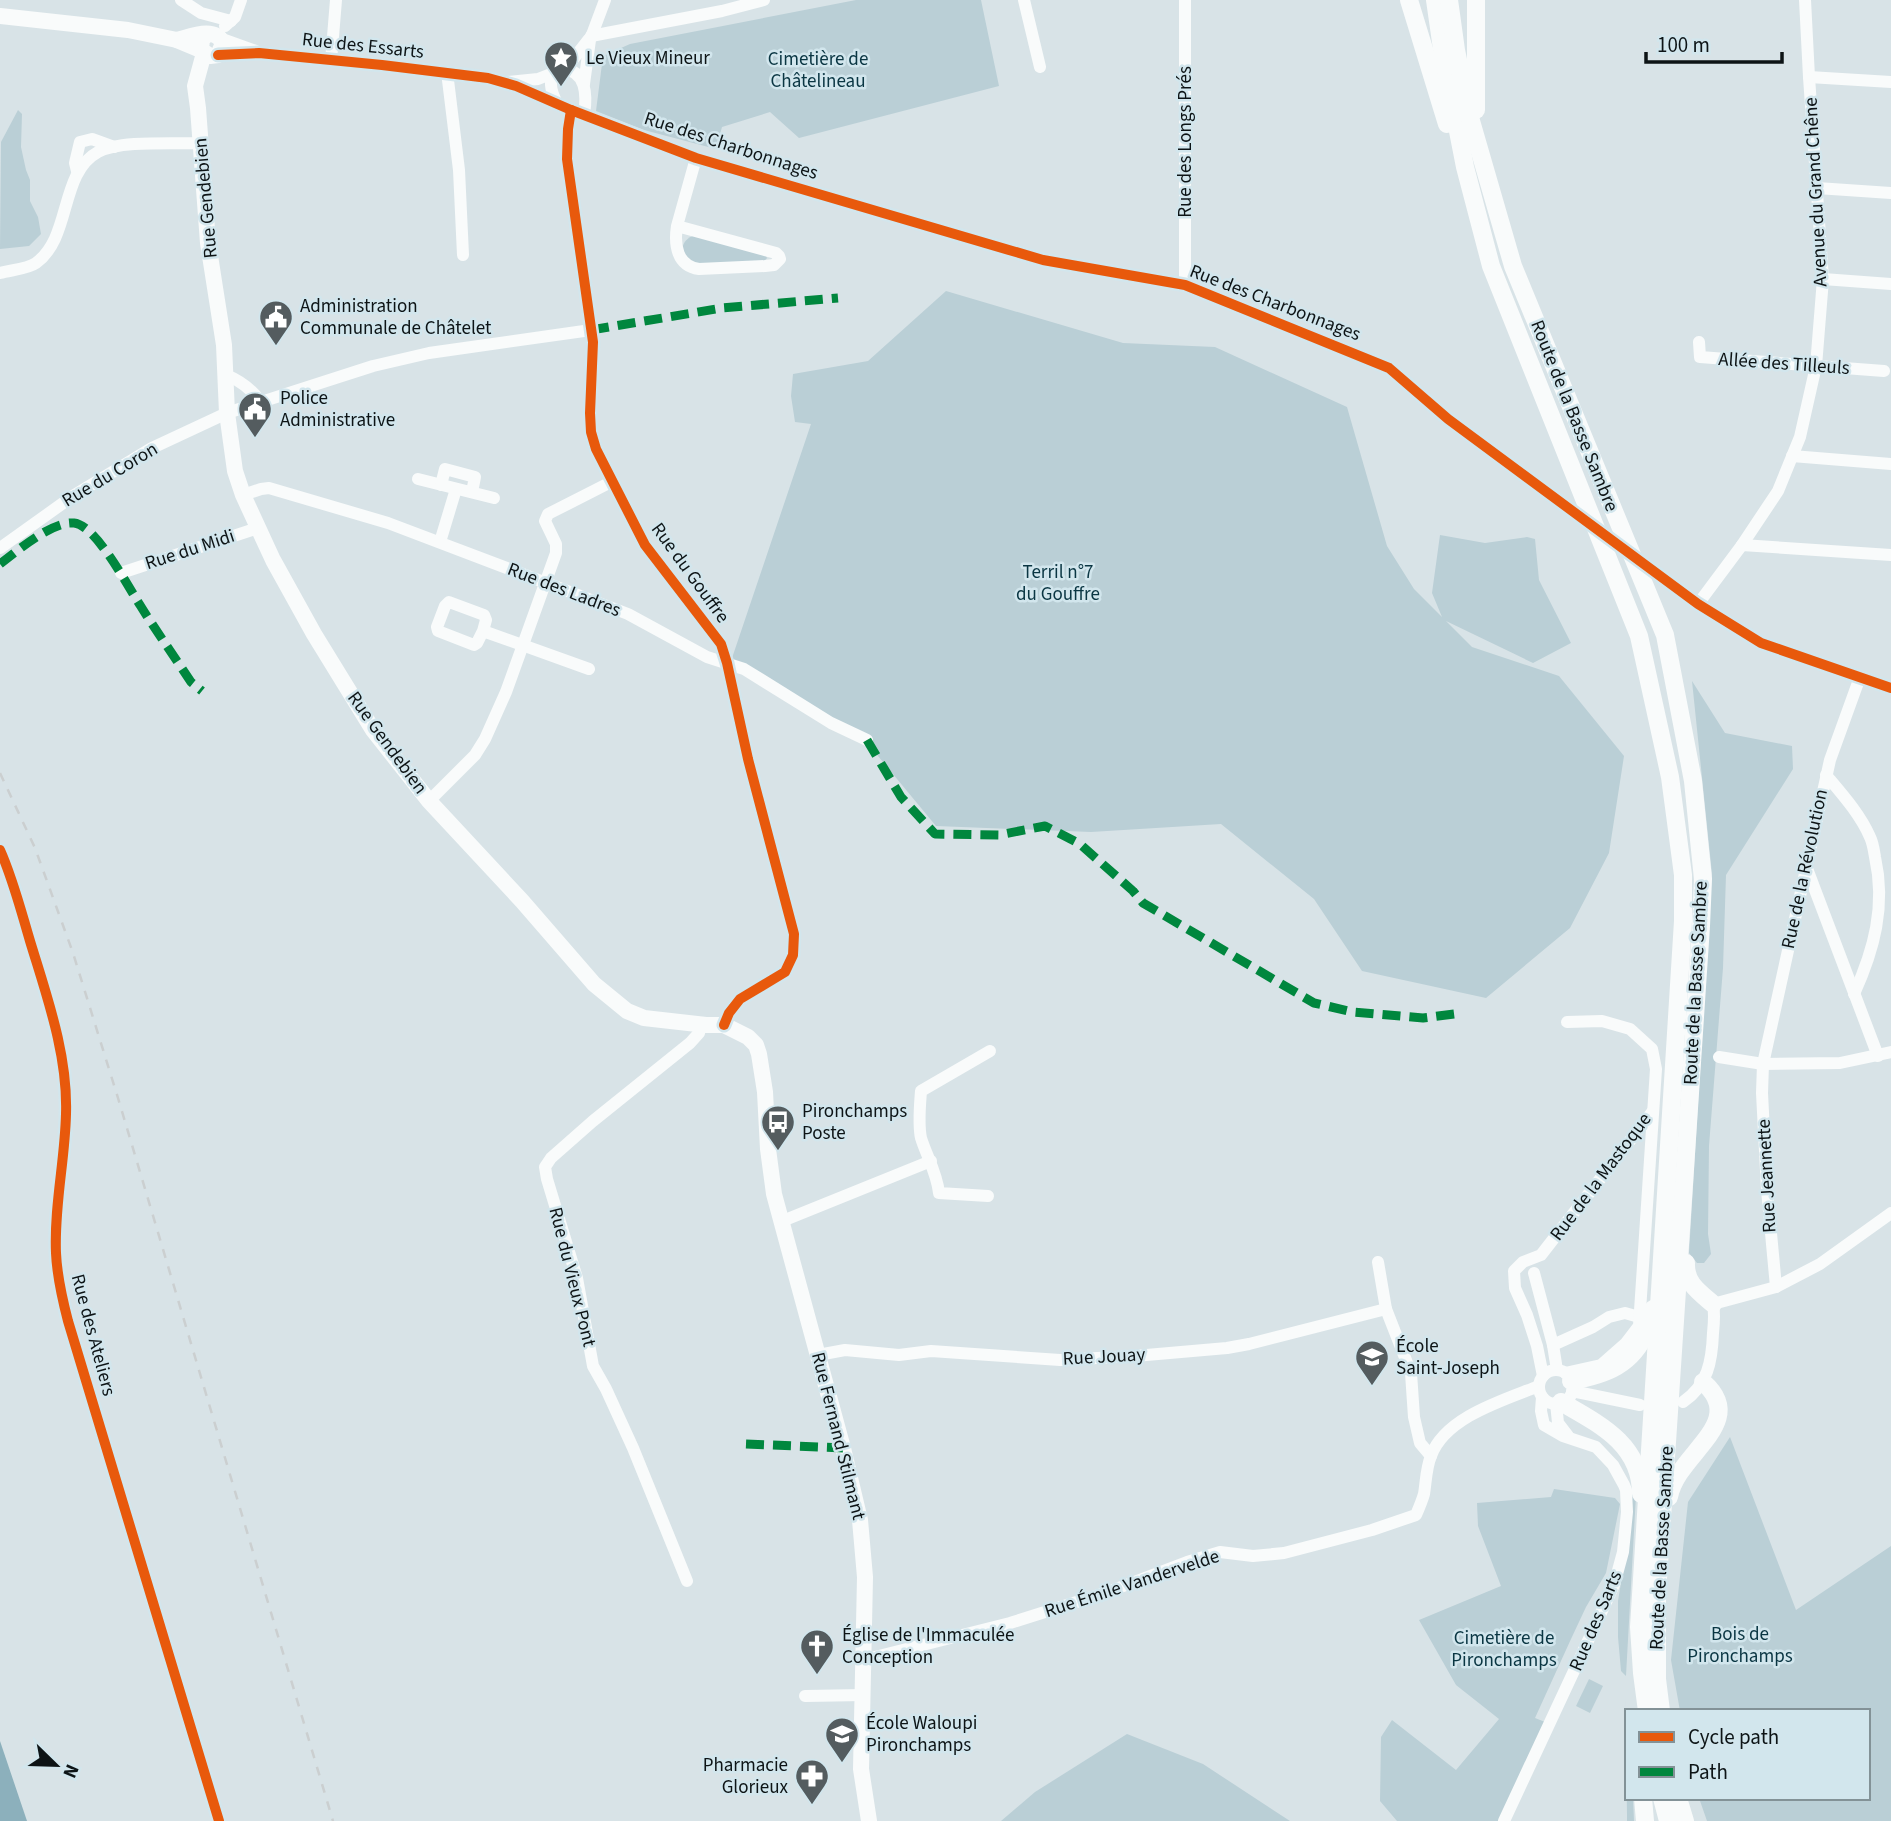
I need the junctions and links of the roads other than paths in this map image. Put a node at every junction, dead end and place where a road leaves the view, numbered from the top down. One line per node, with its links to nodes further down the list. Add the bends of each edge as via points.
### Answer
1 (181, 0): 14 (street, via 201,13)
2 (241, 0): 14 (street)
3 (335, 0): 17 (street)
4 (606, 0): 15 (street)
5 (764, 0): 15 (street)
6 (1024, 0): 18 (street)
7 (1185, 0): 40 (street, Rue des Longs Prés)
8 (1409, 0): 31 (highway, via 1444,116)
9 (1434, 0): 31 (highway, Route de la Basse Sambre, via 1441,49)
10 (1449, 0): 31 (highway, Route de la Basse Sambre)
11 (1476, 0): 31 (highway)
12 (1805, 0): 21 (street, Avenue du Grand Chêne)
13 (0, 16): 16 (main road, via 177,40 201,34)
14 (231, 21): 16 (street)
15 (591, 36): 19 (street); 24 (street)
16 (211, 46): 17 (street, Rue des Essarts); 28 (main road, Rue Gendebien, via 195,86)
17 (331, 61): 20 (street, Rue des Essarts)
18 (1040, 67)
19 (559, 71): 22 (street, via 538,79); 24 (street, via 576,73); 25 (street, via 551,89)
20 (447, 72): 22 (street, Rue des Essarts); 36 (street)
21 (1809, 77): 23 (street); 33 (street, Avenue du Grand Chêne)
22 (503, 82): 25 (street, Rue des Charbonnages)
23 (1891, 82)
24 (584, 84): 27 (street)
25 (558, 105): 26 (street, Rue des Charbonnages)
26 (571, 110): 27 (street, Rue des Charbonnages); 41 (street, Rue du Gouffre, via 567,159)
27 (584, 115): 30 (street, Rue des Charbonnages)
28 (201, 143): 29 (street); 45 (main road, Rue Gendebien, via 208,243)
29 (114, 147): 32 (street, via 98,152); 32 (street, via 92,139 80,142)
30 (696, 158): 35 (street); 40 (street, Rue des Charbonnages, via 1044,260)
31 (1473, 165): 88 (highway, Route de la Basse Sambre, via 1665,635 1693,781 1703,879); 92 (highway, Route de la Basse Sambre, via 1490,266 1639,636 1670,777 1683,875 1683,922)
32 (77, 171): 37 (street, via 58,232 45,254 35,264)
33 (1817, 187): 34 (street); 38 (street, Avenue du Grand Chêne)
34 (1891, 192)
35 (677, 226): 35 (street, via 677,249 691,268 774,265 780,260 768,250)
36 (463, 255)
37 (0, 273)
38 (1823, 279): 39 (street); 43 (street, Avenue du Grand Chêne)
39 (1891, 284)
40 (1185, 285): 64 (street, Rue des Charbonnages, via 1389,368 1448,419)
41 (591, 330): 46 (street, via 445,350 373,366); 51 (street, Rue du Gouffre, via 591,432)
42 (1699, 342): 43 (street, Allée des Tilleuls, via 1700,357)
43 (1816, 366): 44 (street, Allée des Tilleuls); 48 (street, Avenue du Grand Chêne)
44 (1884, 371)
45 (226, 375): 46 (street); 47 (main road, Rue Gendebien)
46 (261, 402): 47 (street, Rue du Coron)
47 (227, 413): 55 (main road, Rue Gendebien, via 234,471); 60 (street, Rue du Coron, via 152,447)
48 (1793, 456): 49 (street); 59 (street, Avenue du Grand Chêne, via 1778,491)
49 (1891, 464)
50 (418, 479): 52 (street)
51 (611, 482): 63 (street, via 548,514 545,521 556,553); 67 (street, Rue du Gouffre, via 645,545 721,644)
52 (441, 485): 53 (street); 54 (street, via 445,469 475,477)
53 (456, 489): 54 (street); 58 (street)
54 (472, 492): 56 (street)
55 (243, 495): 57 (main road, Rue Gendebien); 58 (street, Rue des Ladres, via 269,488)
56 (494, 498)
57 (258, 528): 62 (street, Rue du Midi); 73 (main road, Rue Gendebien, via 314,634 373,730)
58 (440, 542): 63 (street, Rue des Ladres)
59 (1742, 545): 61 (street); 64 (street, Avenue du Grand Chêne)
60 (0, 548)
61 (1891, 555)
62 (121, 573)
63 (546, 583): 66 (street); 67 (street, Rue des Ladres, via 628,614)
64 (1698, 604): 69 (street, Rue des Charbonnages, via 1760,643)
65 (483, 631): 66 (street)
66 (523, 646): 68 (street); 73 (street, via 480,747)
67 (727, 663): 71 (street, Rue des Ladres); 79 (street, Rue du Gouffre, via 794,945 786,972 740,999)
68 (589, 669)
69 (1860, 677): 70 (street, Rue des Charbonnages); 72 (street, Rue de la Révolution)
70 (1891, 688)
71 (867, 740)
72 (1826, 775): 75 (street, Rue de la Révolution); 76 (street, via 1871,838 1878,869 1874,941)
73 (429, 801): 78 (main road, Rue Gendebien, via 594,985 627,1011 644,1018)
74 (0, 850): 121 (street, Rue des Ateliers, via 42,979 65,1080 57,1218 59,1284)
75 (1806, 866): 76 (street); 83 (street, Rue de la Révolution)
76 (1854, 994): 81 (street)
77 (1567, 1022): 84 (street, Rue de la Mastoque, via 1602,1021 1630,1029 1653,1049)
78 (701, 1025): 79 (main road, Rue Gendebien); 108 (street, Rue du Vieux Pont, via 690,1043 593,1121 545,1167 577,1278 593,1366 633,1448)
79 (724, 1025): 91 (main road, via 748,1037 760,1054)
80 (990, 1051): 87 (street, via 921,1091 920,1136)
81 (1885, 1054): 83 (street, via 1840,1063)
82 (1719, 1057): 83 (street)
83 (1763, 1064): 95 (street, Rue Jeannette)
84 (1653, 1111): 85 (street, Rue de la Mastoque); 86 (street)
85 (1621, 1151): 86 (street, via 1640,1148); 102 (street, Rue de la Mastoque, via 1541,1255 1514,1271 1515,1288 1537,1346)
86 (1650, 1159): 98 (street)
87 (932, 1161): 89 (street, via 939,1193); 91 (street)
88 (1685, 1176): 96 (highway, via 1689,1193 1685,1272 1690,1284); 109 (highway, Route de la Basse Sambre)
89 (988, 1196)
90 (1891, 1213): 95 (street, via 1820,1264)
91 (780, 1223): 100 (main road, Rue Fernand Stilmant)
92 (1665, 1223): 103 (highway, via 1659,1239 1652,1316 1643,1339 1628,1359 1613,1369); 110 (highway, Route de la Basse Sambre)
93 (1378, 1262): 97 (street)
94 (1534, 1273): 99 (street)
95 (1776, 1287): 96 (street)
96 (1713, 1304): 101 (street, via 1713,1355)
97 (1386, 1309): 100 (street, Rue Jouay, via 1249,1344 1135,1356 1060,1360 845,1350); 107 (street, via 1411,1373 1420,1443)
98 (1639, 1317): 99 (street, via 1625,1313 1609,1317); 103 (street, Rue Émile Vandervelde, via 1639,1326 1626,1343)
99 (1553, 1345): 103 (street)
100 (818, 1355): 111 (main road, Rue Fernand Stilmant, via 860,1520 865,1577)
101 (1703, 1382): 104 (street); 109 (highway, via 1720,1409 1718,1421 1683,1466 1670,1493)
102 (1541, 1386): 103 (street, via 1550,1402); 103 (street, Rue Émile Vandervelde, via 1551,1370); 106 (street, Rue des Sarts, via 1544,1425); 107 (street, Rue Émile Vandervelde, via 1458,1423)
103 (1564, 1387): 105 (street); 106 (street, via 1558,1423); 110 (highway, via 1627,1449 1638,1471 1642,1490 1635,1603)
104 (1683, 1402)
105 (1640, 1405)
106 (1568, 1437): 123 (street, Rue des Sarts, via 1596,1447 1621,1478 1627,1512 1623,1552 1595,1630)
107 (1431, 1456): 111 (street, Rue Émile Vandervelde, via 1416,1515 1284,1553 1220,1552 1010,1623)
108 (687, 1581)
109 (1657, 1594): 117 (highway, Route de la Basse Sambre)
110 (1639, 1627): 112 (highway, Route de la Basse Sambre)
111 (863, 1660): 113 (main road, Rue Fernand Stilmant)
112 (1642, 1673): 115 (highway); 116 (highway, Route de la Basse Sambre)
113 (864, 1695): 114 (street); 122 (main road, Rue Fernand Stilmant, via 861,1769)
114 (805, 1696)
115 (1640, 1709)
116 (1647, 1709)
117 (1661, 1709)
118 (1643, 1800): 124 (highway)
119 (1663, 1800): 125 (highway)
120 (1679, 1800): 126 (highway)
121 (219, 1821)
122 (869, 1821)
123 (1504, 1821)
124 (1645, 1821)
125 (1668, 1821)
126 (1685, 1821)

